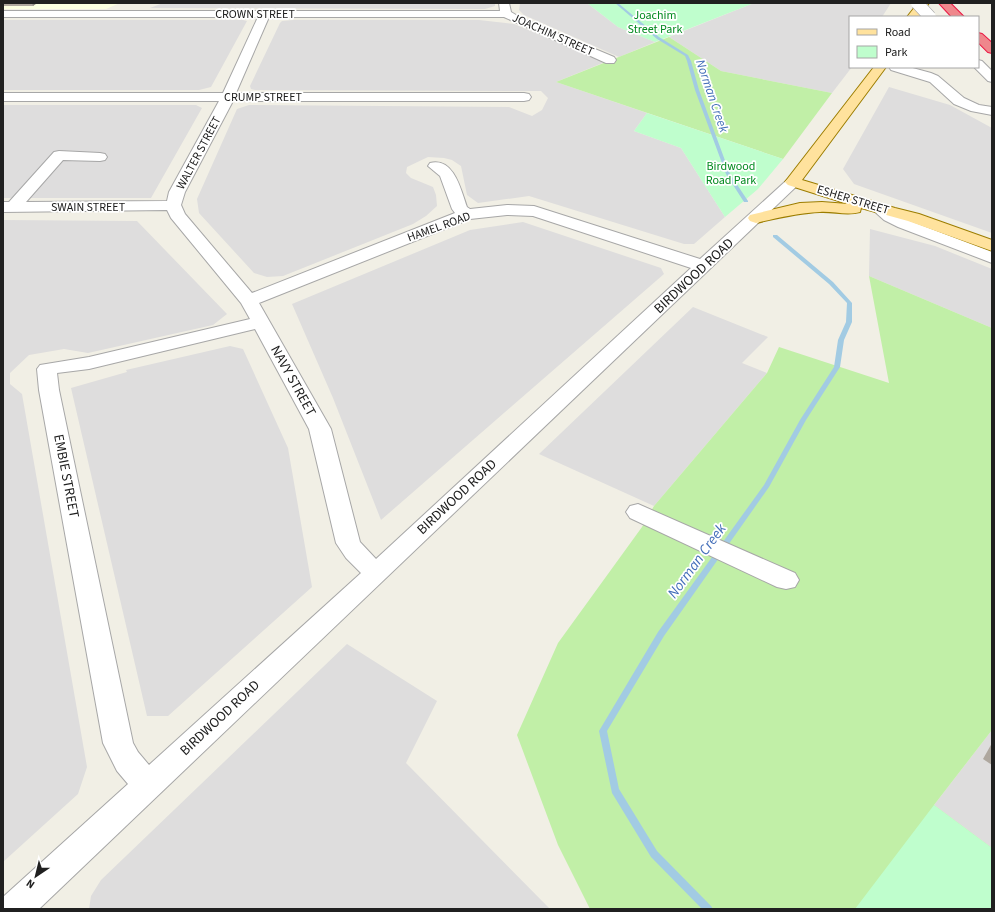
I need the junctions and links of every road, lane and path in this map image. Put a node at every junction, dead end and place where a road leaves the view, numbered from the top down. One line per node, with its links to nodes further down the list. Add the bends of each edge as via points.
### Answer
1 (144, 3): 8 (street)
2 (909, 3): 10 (main road)
3 (917, 3): 12 (street, bridge)
4 (924, 3): 11 (main road)
5 (946, 5): 13 (highway)
6 (505, 8): 9 (street, CROWN STREET); 16 (street, JOACHIM STREET, via 517,20)
7 (3, 14): 8 (street, CROWN STREET)
8 (126, 14): 9 (street, CROWN STREET)
9 (265, 14): 22 (street, WALTER STREET)
10 (905, 16)
11 (914, 16)
12 (929, 16)
13 (957, 16)
14 (979, 37): 15 (highway)
15 (992, 49)
16 (610, 60)
17 (979, 65): 20 (street)
18 (879, 68): 28 (main road, BIRDWOOD ROAD)
19 (899, 68): 26 (street, via 934,79 959,101)
20 (992, 78)
21 (538, 92): 24 (street, CRUMP STREET)
22 (228, 96): 23 (street, CRUMP STREET); 24 (street, CRUMP STREET); 32 (street, WALTER STREET, via 177,192)
23 (3, 97)
24 (524, 97): 25 (street, via 522,100)
25 (534, 108)
26 (992, 111)
27 (100, 157): 33 (street, via 59,155)
28 (812, 158): 30 (main road, via 812,163); 31 (main road, BIRDWOOD ROAD)
29 (435, 166): 36 (street, via 447,174 460,209)
30 (823, 178): 31 (main road, ESHER STREET); 37 (main road, ESHER STREET, via 896,207)
31 (796, 179): 34 (street, BIRDWOOD ROAD); 35 (main road, ESHER STREET)
32 (173, 205): 33 (street, SWAIN STREET); 41 (street, NAVY STREET, via 177,215)
33 (8, 207)
34 (775, 208): 35 (main road, via 822,207); 40 (street, BIRDWOOD ROAD, via 747,226)
35 (887, 211): 37 (main road, ESHER STREET); 39 (street, ESHER STREET, via 890,218)
36 (467, 214): 40 (street, HAMEL ROAD, via 507,210 534,211); 41 (street, HAMEL ROAD)
37 (913, 217): 38 (main road, ESHER STREET)
38 (992, 246)
39 (992, 258)
40 (703, 266): 44 (street, BIRDWOOD ROAD)
41 (249, 301): 42 (street, NAVY STREET)
42 (260, 322): 44 (street, NAVY STREET, via 320,429 348,543 362,562); 46 (street, EMBIE STREET, via 89,363 47,369 118,743 126,762)
43 (638, 512): 45 (street)
44 (377, 573): 46 (street, BIRDWOOD ROAD)
45 (786, 580)
46 (150, 784): 47 (street, BIRDWOOD ROAD)
47 (15, 909)

